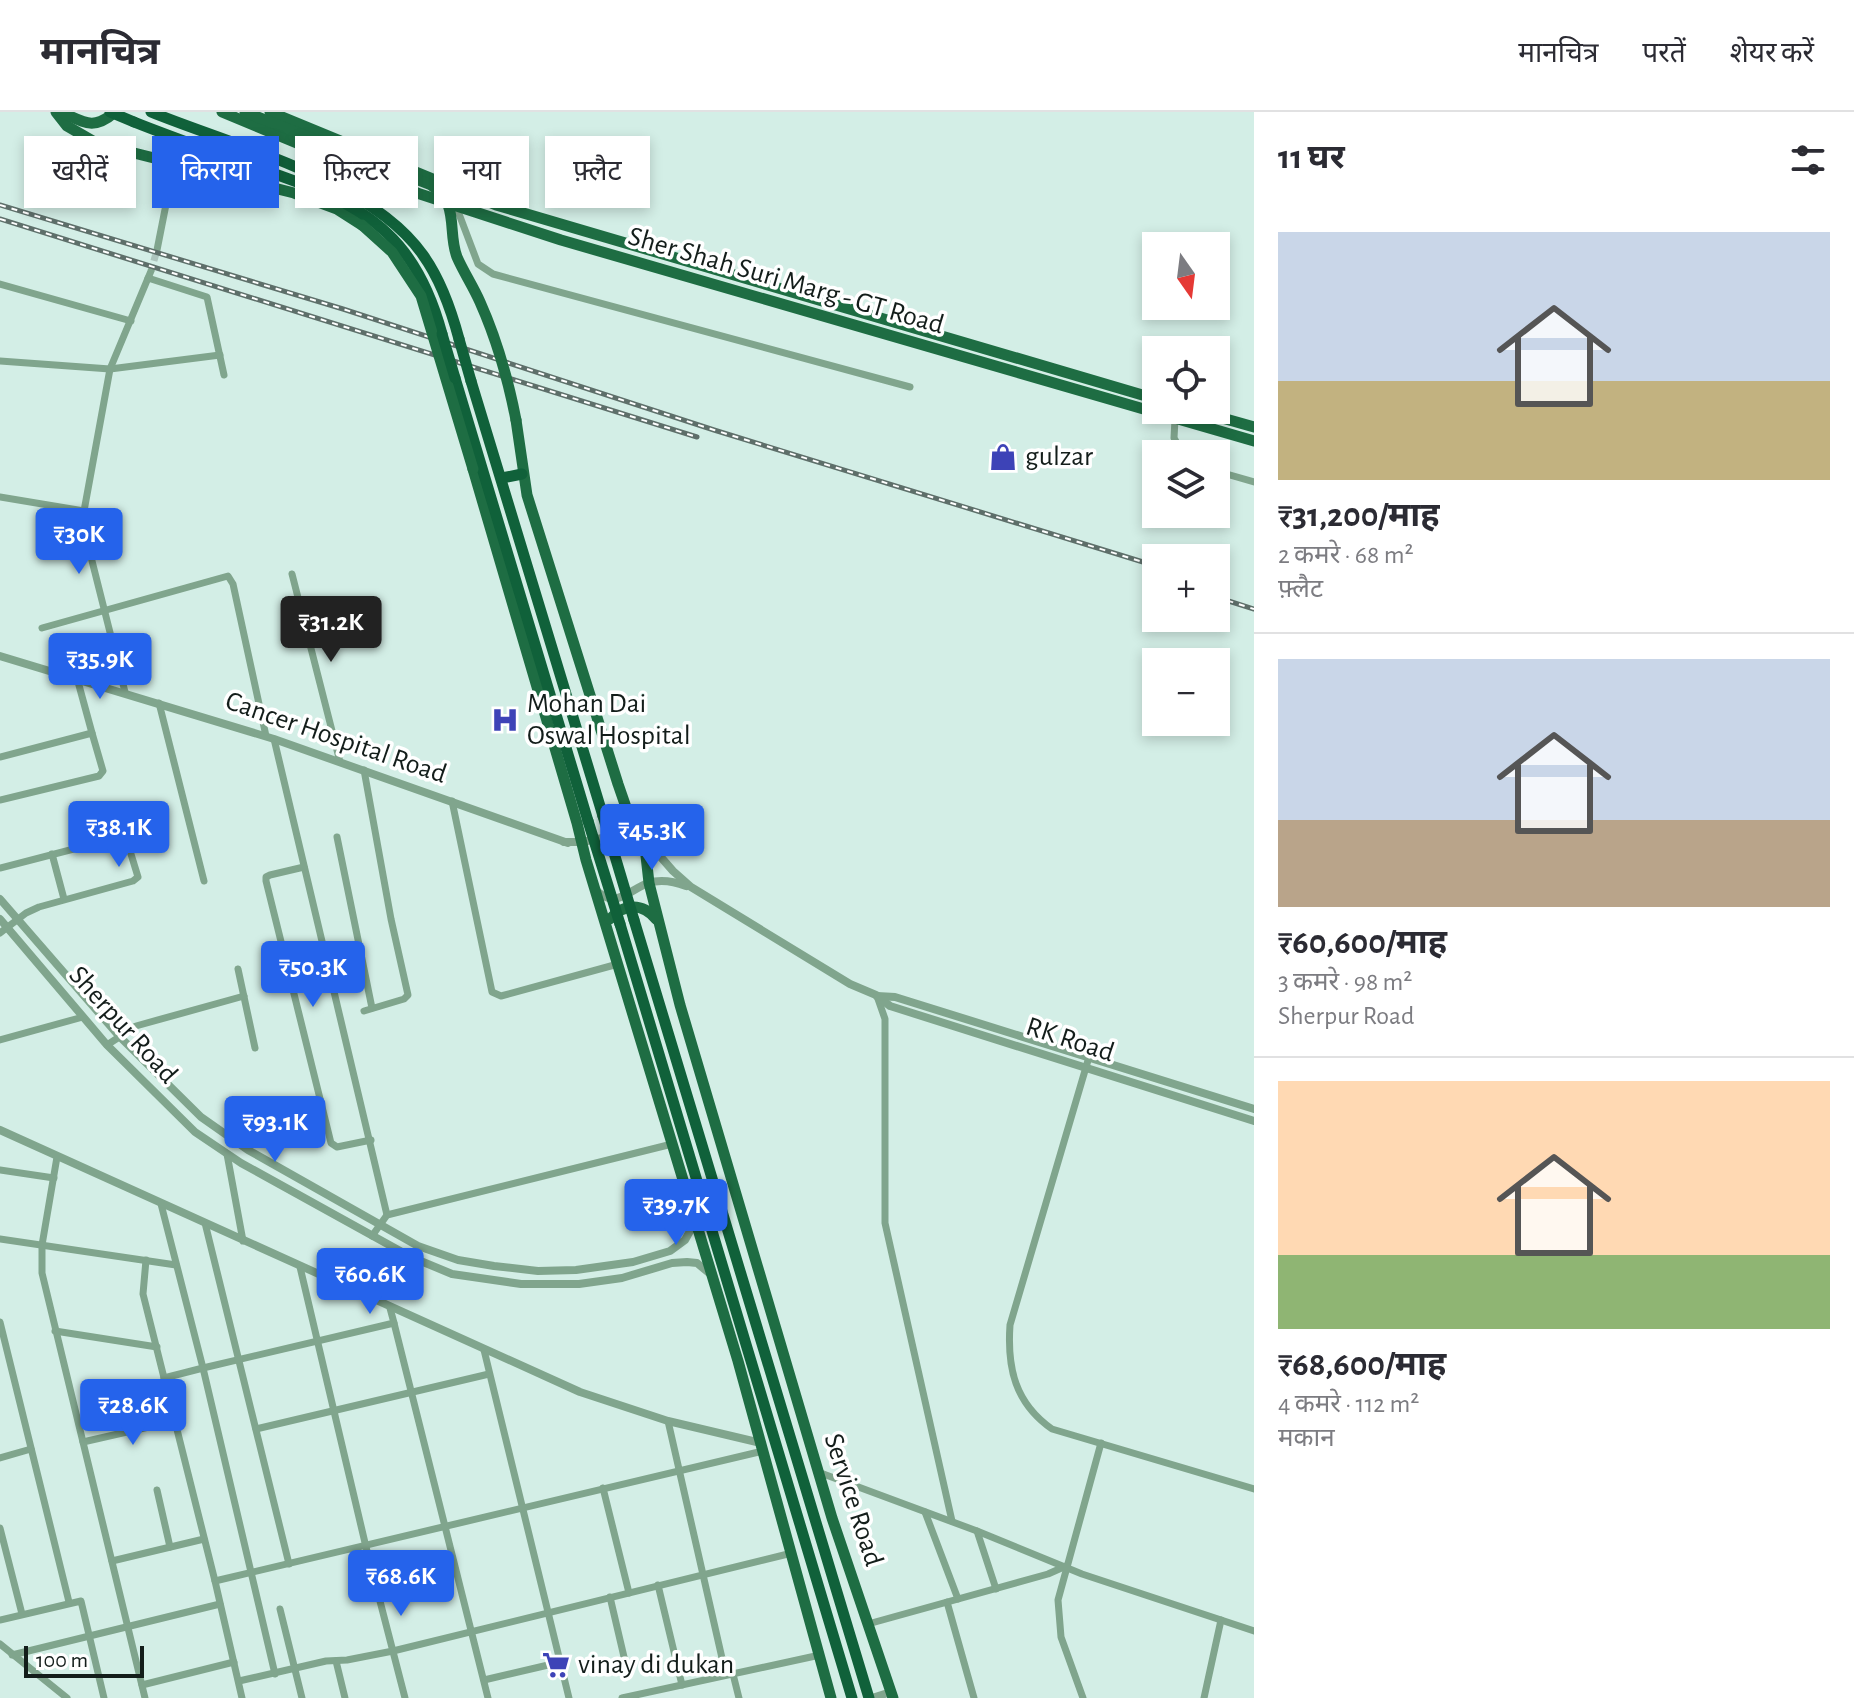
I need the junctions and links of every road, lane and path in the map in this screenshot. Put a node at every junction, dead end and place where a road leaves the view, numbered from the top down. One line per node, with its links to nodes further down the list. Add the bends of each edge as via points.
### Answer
1 (58, 112): 2 (main road, via 94,124); 7 (main road, via 83,137)
2 (112, 112): 13 (highway, bridge, via 300,183)
3 (151, 112): 30 (highway, bridge, via 315,176 376,207 410,238 449,302)
4 (222, 112): 9 (main road, Sher Shah Suri Marg - GT Road)
5 (245, 112): 28 (main road, bridge, via 443,194 451,209 458,259 504,364)
6 (270, 112): 22 (main road, Sher Shah Suri Marg - GT Road, via 496,205)
7 (152, 157)
8 (279, 189): 13 (main road)
9 (434, 199)
10 (165, 208): 14 (street)
11 (457, 208): 21 (street, via 478,264 493,274)
12 (462, 208): 23 (main road, Sher Shah Suri Marg - GT Road)
13 (360, 220): 32 (main road, bridge, via 392,252 421,296); 32 (highway, bridge, via 387,233 433,302)
14 (157, 250)
15 (0, 284): 16 (street)
16 (131, 321): 17 (street, via 150,274 207,297); 19 (street)
17 (220, 355): 19 (street); 20 (street)
18 (0, 361): 19 (street)
19 (110, 369): 34 (street)
20 (224, 375)
21 (910, 387)
22 (1142, 395)
23 (1142, 409)
24 (1230, 420): 26 (main road)
25 (1193, 424): 27 (main road, Sher Shah Suri Marg - GT Road)
26 (1254, 427)
27 (1254, 441)
28 (522, 474): 30 (highway); 49 (main road, via 618,784)
29 (1230, 475): 31 (street)
30 (502, 478): 198 (highway, bridge)
31 (1254, 482)
32 (485, 493): 52 (main road); 197 (highway, bridge)
33 (0, 497): 34 (street)
34 (84, 511): 36 (street)
35 (292, 574): 45 (street)
36 (103, 610): 37 (street); 40 (street); 43 (street, via 228,576)
37 (42, 628)
38 (0, 656): 39 (street, Cancer Hospital Road)
39 (77, 678): 40 (street, Cancer Hospital Road); 42 (street)
40 (125, 692): 41 (street, Cancer Hospital Road)
41 (159, 703): 43 (street, Cancer Hospital Road); 57 (street)
42 (92, 733): 44 (street); 47 (street, via 102,774)
43 (270, 737): 45 (street, Cancer Hospital Road); 55 (street)
44 (0, 757)
45 (340, 762): 46 (street, Cancer Hospital Road)
46 (364, 770): 48 (street, Cancer Hospital Road); 50 (street, via 408,995 368,1010)
47 (0, 800)
48 (452, 801): 51 (street, Cancer Hospital Road); 68 (street, via 492,992 501,996)
49 (638, 831): 52 (street); 58 (main road); 60 (street)
50 (337, 837)
51 (564, 842): 52 (street); 54 (street)
52 (582, 842): 54 (main road)
53 (52, 854): 56 (street); 62 (street); 62 (street, via 124,836 137,873 133,881)
54 (586, 860): 59 (main road)
55 (304, 867): 84 (street); 84 (street, via 270,875 266,881 331,1143 337,1147)
56 (0, 868)
57 (204, 881)
58 (649, 883): 59 (street, via 616,899 603,897); 60 (street); 65 (main road)
59 (594, 887): 66 (main road)
60 (691, 887): 70 (street, RK Road)
61 (0, 899): 64 (street, Sherpur Road)
62 (64, 899): 64 (street)
63 (0, 919): 67 (street, Sherpur Road)
64 (17, 919): 67 (street); 72 (street, Sherpur Road)
65 (658, 920): 66 (main road, via 646,909 630,907 615,913); 129 (main road, Service Road)
66 (606, 927): 68 (main road)
67 (4, 930): 73 (street, Sherpur Road)
68 (618, 964): 85 (main road)
69 (238, 969): 71 (street)
70 (876, 995): 79 (street, RK Road); 80 (street, RK Road, via 890,1006); 136 (street, via 885,1019 885,1223)
71 (244, 996): 75 (street, via 146,1023); 78 (street)
72 (86, 998): 73 (street); 75 (street, Sherpur Road)
73 (75, 1007): 74 (street, Sherpur Road)
74 (83, 1017): 76 (street); 77 (street, Sherpur Road)
75 (119, 1036): 77 (street); 86 (street, Sherpur Road, via 182,1100)
76 (0, 1040)
77 (107, 1045): 87 (street, Sherpur Road, via 176,1115)
78 (255, 1048)
79 (1089, 1057): 80 (street); 81 (street, RK Road)
80 (1085, 1068): 82 (street, RK Road); 124 (street, via 1010,1325 1009,1351 1015,1385 1039,1420)
81 (1254, 1109)
82 (1254, 1121)
83 (0, 1130): 88 (street)
84 (371, 1140): 94 (street)
85 (672, 1144): 93 (main road); 94 (street)
86 (248, 1150): 89 (street); 96 (street, Sherpur Road)
87 (227, 1154): 89 (street, Sherpur Road); 99 (street)
88 (57, 1157): 91 (street); 92 (street)
89 (241, 1163): 97 (street, Sherpur Road)
90 (0, 1170): 91 (street)
91 (54, 1178): 100 (street)
92 (161, 1204): 95 (street); 103 (street)
93 (691, 1208): 102 (street, Sherpur Road, via 690,1231 680,1246); 106 (main road)
94 (387, 1215): 96 (street)
95 (205, 1223): 99 (street); 114 (street)
96 (379, 1224): 97 (street); 102 (street, Sherpur Road, via 437,1254 494,1266 557,1272)
97 (372, 1236): 105 (street, Sherpur Road, via 439,1269 486,1280 550,1285)
98 (0, 1239): 100 (street)
99 (243, 1241): 104 (street)
100 (42, 1245): 101 (street); 110 (street, via 42,1273)
101 (146, 1260): 103 (street); 112 (street, via 143,1294)
102 (618, 1263): 105 (street)
103 (176, 1265): 115 (street)
104 (300, 1267): 107 (street); 111 (street)
105 (622, 1278): 106 (street, Sherpur Road, via 687,1262 705,1268)
106 (713, 1280): 125 (main road)
107 (390, 1308): 109 (street); 113 (street)
108 (0, 1322): 126 (street)
109 (394, 1323): 111 (street); 118 (street)
110 (55, 1331): 112 (street); 123 (street)
111 (318, 1340): 114 (street); 119 (street)
112 (157, 1347): 117 (street)
113 (484, 1350): 116 (street); 121 (street, via 580,1392)
114 (239, 1359): 115 (street); 122 (street)
115 (203, 1368): 117 (street); 147 (street)
116 (489, 1374): 118 (street); 134 (street)
117 (164, 1378): 120 (street)
118 (412, 1391): 119 (street); 137 (street)
119 (334, 1411): 122 (street); 142 (street)
120 (175, 1421): 123 (street); 140 (street)
121 (668, 1421): 125 (street); 128 (street)
122 (256, 1429): 145 (street)
123 (83, 1442): 144 (street)
124 (1101, 1443): 132 (street); 146 (street)
125 (762, 1447): 128 (street); 143 (main road)
126 (31, 1449): 127 (street); 155 (street)
127 (0, 1458)
128 (679, 1471): 131 (street); 148 (street)
129 (818, 1472): 135 (street); 163 (main road, Service Road)
130 (1254, 1477): 132 (street)
131 (603, 1488): 134 (street); 152 (street)
132 (1252, 1489)
133 (157, 1490): 141 (street)
134 (524, 1509): 137 (street); 159 (street)
135 (924, 1511): 136 (street); 154 (street)
136 (952, 1521): 139 (street)
137 (446, 1527): 142 (street); 166 (street)
138 (0, 1528): 160 (street)
139 (977, 1531): 146 (street); 151 (street)
140 (204, 1539): 141 (street); 149 (street)
141 (170, 1547): 144 (street)
142 (366, 1547): 145 (street); 169 (street)
143 (792, 1553): 148 (street); 171 (main road)
144 (112, 1561): 164 (street)
145 (289, 1564): 147 (street)
146 (1066, 1566): 151 (street); 162 (street); 200 (street, via 1058,1600 1061,1637)
147 (250, 1574): 149 (street); 177 (street)
148 (703, 1574): 150 (street); 172 (street)
149 (215, 1581): 157 (street)
150 (658, 1585): 152 (street); 183 (street)
151 (996, 1589): 154 (street)
152 (629, 1593): 153 (street)
153 (610, 1597): 159 (street); 178 (street)
154 (958, 1599): 156 (street)
155 (69, 1602): 160 (street); 167 (street, via 83,1603)
156 (947, 1602): 163 (street); 199 (street)
157 (220, 1604): 164 (street); 174 (street)
158 (280, 1609): 176 (street)
159 (549, 1612): 166 (street); 175 (street)
160 (22, 1614): 161 (street)
161 (0, 1620)
162 (1221, 1620): 165 (street); 201 (street)
163 (868, 1624): 184 (main road, Service Road)
164 (127, 1626): 167 (street); 182 (street)
165 (1254, 1631)
166 (473, 1632): 169 (street); 180 (street)
167 (90, 1636): 170 (street); 186 (street)
168 (0, 1644): 170 (street)
169 (393, 1651): 173 (street); 191 (street)
170 (12, 1655): 185 (street)
171 (820, 1655): 179 (street); 196 (main road)
172 (722, 1658)
173 (336, 1661): 176 (street); 190 (street)
174 (234, 1662): 181 (street); 182 (street)
175 (561, 1662): 180 (street); 193 (street)
176 (295, 1669): 177 (street); 189 (street)
177 (275, 1674): 181 (street)
178 (628, 1674)
179 (733, 1674): 183 (street); 195 (street)
180 (484, 1680): 192 (street)
181 (239, 1681): 188 (street)
182 (142, 1685): 187 (street)
183 (682, 1685): 194 (street)
184 (892, 1695): 198 (street)
185 (67, 1698)
186 (104, 1698)
187 (145, 1698)
188 (242, 1698)
189 (302, 1698)
190 (345, 1698)
191 (405, 1698)
192 (488, 1698)
193 (569, 1698)
194 (622, 1698)
195 (739, 1698)
196 (831, 1698)
197 (852, 1698)
198 (870, 1698)
199 (974, 1698)
200 (1083, 1698)
201 (1204, 1698)

